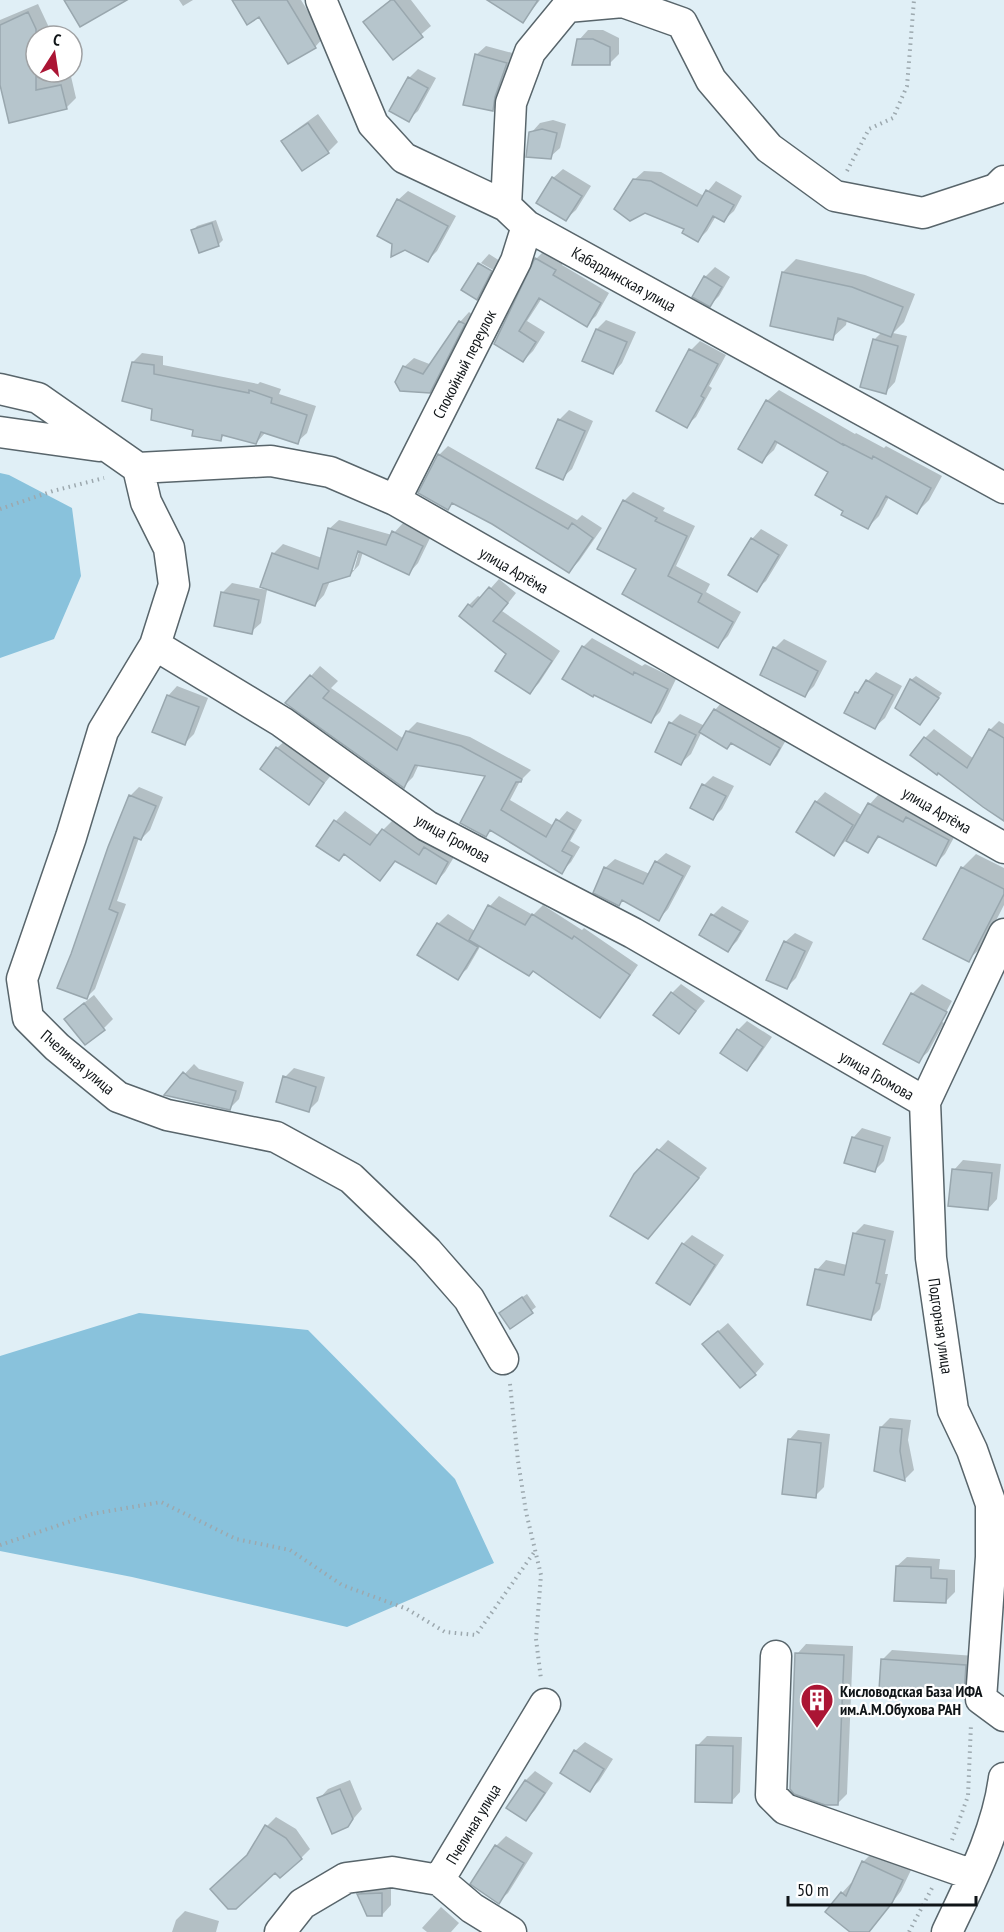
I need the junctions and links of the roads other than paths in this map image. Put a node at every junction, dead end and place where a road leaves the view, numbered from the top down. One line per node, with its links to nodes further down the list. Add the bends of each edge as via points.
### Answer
1 (321, 0): 3 (street, Кабардинская улица, via 373,124 404,158)
2 (1004, 180): 3 (street, Спокойный переулок, via 996,189 923,213 836,196 769,148 711,80 682,23 623,2 567,7 530,52 511,103)
3 (516, 216): 8 (street, Кабардинская улица); 9 (street, Спокойный переулок, via 516,261)
4 (0, 389): 6 (street, via 38,398)
5 (0, 432): 6 (street)
6 (108, 447): 7 (street)
7 (137, 467): 9 (street, улица Артёма, via 271,461 330,472); 10 (street, via 146,502 169,548 174,585)
8 (1004, 488)
9 (395, 500): 11 (street, улица Артёма)
10 (155, 645): 13 (street, улица Громова, via 282,722 427,826 633,933); 14 (street, Пчелиная улица, via 103,731 22,979 28,1018 118,1097 167,1115 276,1137 351,1178 427,1251 469,1299)
11 (1004, 848)
12 (1004, 934): 13 (street, Подгорная улица)
13 (925, 1102): 17 (street, Подгорная улица, via 931,1258 953,1410 991,1504 981,1700)
14 (503, 1359)
15 (776, 1656): 19 (street, via 771,1795 785,1809)
16 (545, 1704): 20 (street, Пчелиная улица)
17 (1004, 1716)
18 (1004, 1778): 19 (street, via 1002,1797)
19 (973, 1875): 23 (street)
20 (440, 1880): 21 (street, Пчелиная улица, via 392,1872 346,1878 302,1904); 22 (street, via 472,1908)
21 (280, 1932)
22 (511, 1932)
23 (947, 1932)

